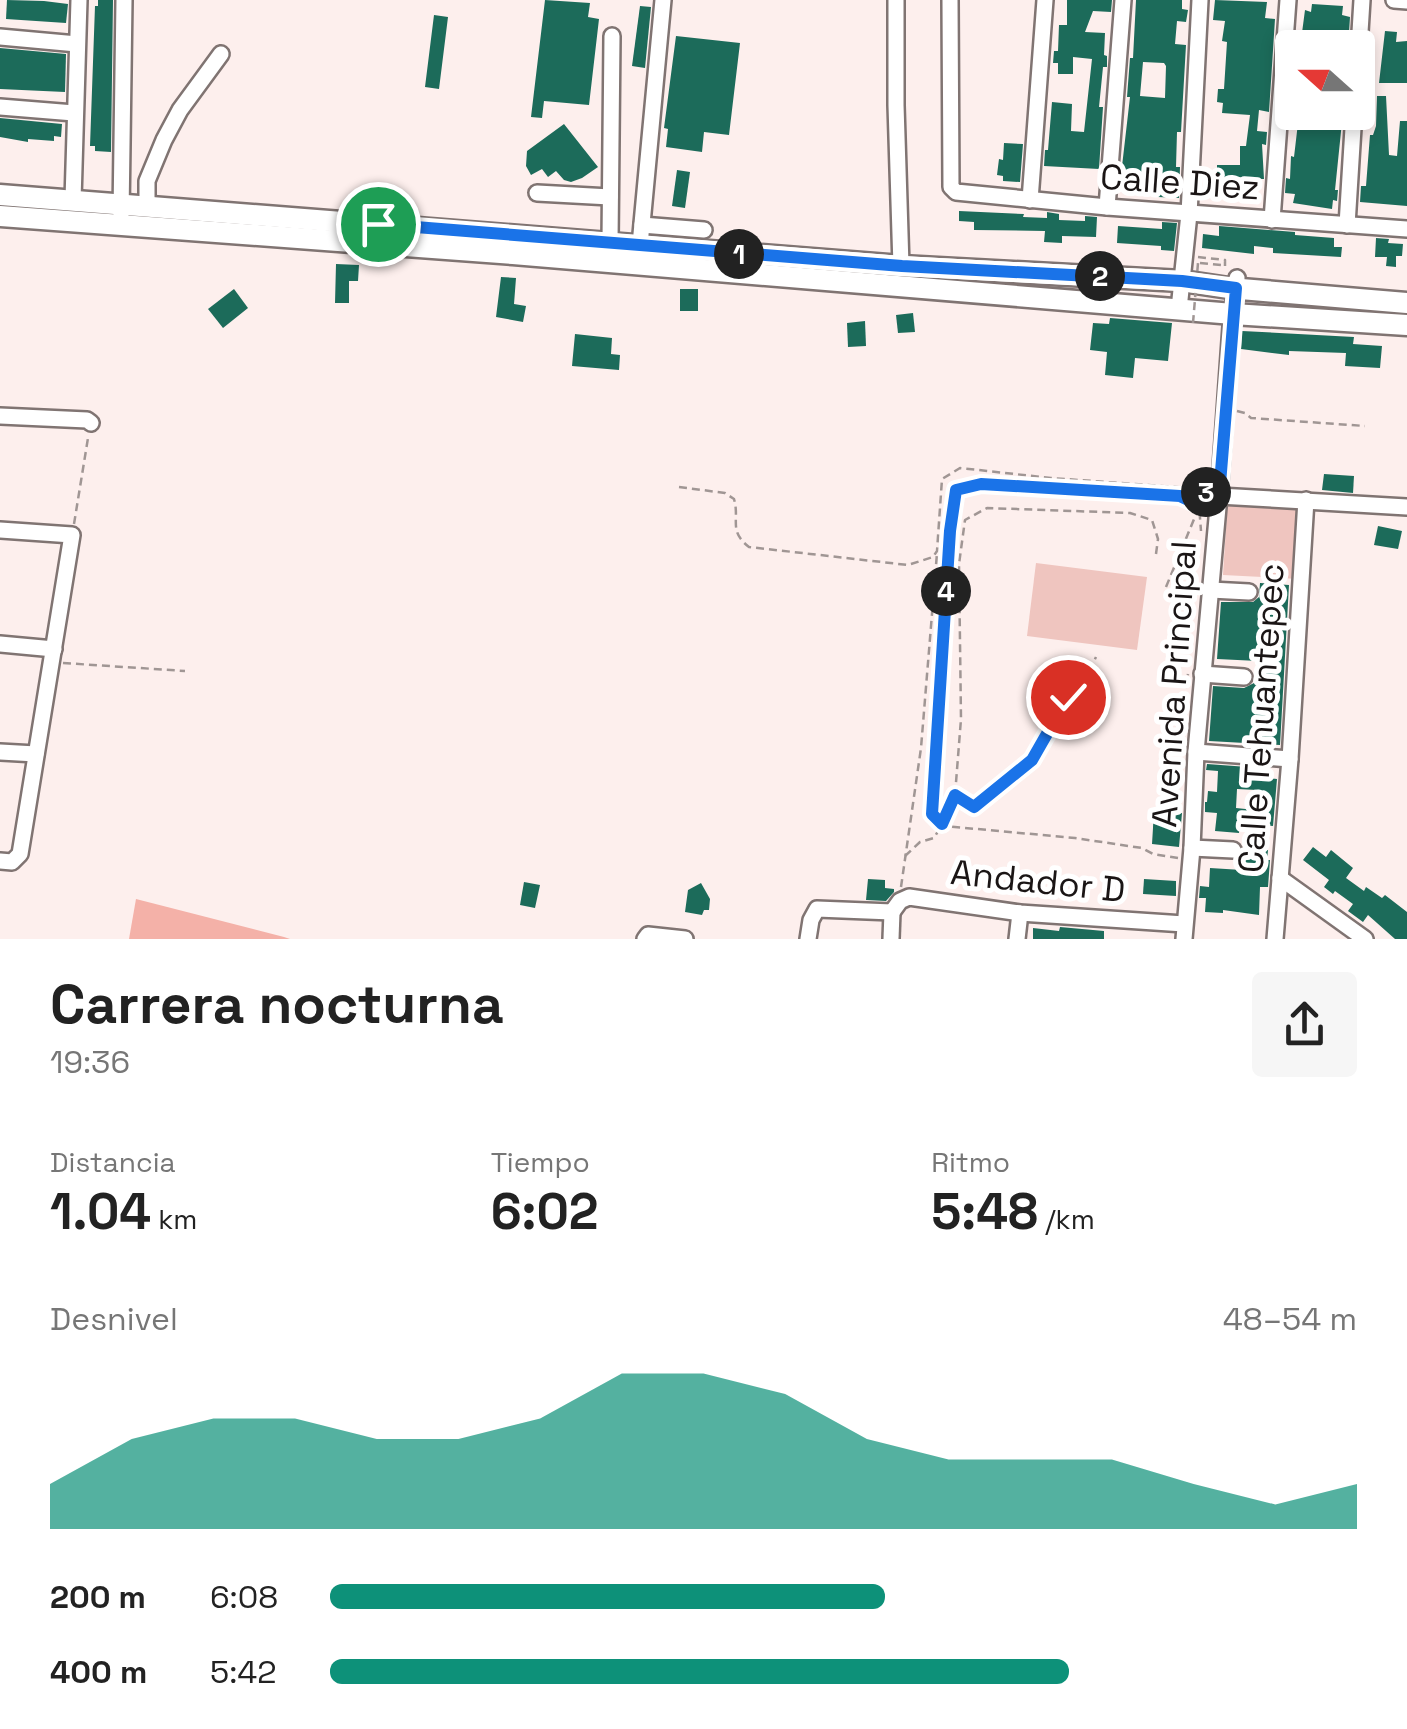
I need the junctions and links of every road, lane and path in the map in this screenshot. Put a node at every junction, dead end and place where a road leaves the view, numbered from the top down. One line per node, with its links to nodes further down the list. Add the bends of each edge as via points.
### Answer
1 (79, 0): 16 (street)
2 (124, 0): 26 (street)
3 (663, 0): 34 (street)
4 (896, 0): 37 (street)
5 (950, 0): 24 (street, Calle Diez, via 951,187)
6 (1045, 0): 24 (street)
7 (1123, 0): 27 (street)
8 (1200, 0): 29 (street)
9 (1288, 0): 30 (street)
10 (1362, 0): 13 (street)
11 (1394, 0): 12 (street)
12 (1407, 1)
13 (1360, 30)
14 (612, 36): 23 (street)
15 (0, 37): 16 (street)
16 (77, 44): 19 (street)
17 (222, 54): 25 (street, via 164,140 147,182)
18 (0, 107): 19 (street)
19 (74, 114): 22 (street)
20 (1353, 130): 31 (street)
21 (538, 193): 23 (street)
22 (73, 196): 26 (main road); 28 (main road)
23 (610, 196): 35 (street)
24 (1030, 200): 27 (street, Calle Diez)
25 (147, 206): 26 (main road); 35 (main road)
26 (122, 207): 28 (main road, via 88,214); 40 (main road)
27 (1107, 208): 29 (street, Calle Diez)
28 (0, 211)
29 (1189, 214): 30 (street, Calle Diez); 36 (street)
30 (1272, 220): 31 (street, Calle Diez)
31 (1347, 225): 32 (street, Calle Diez)
32 (1407, 229)
33 (704, 230): 34 (street)
34 (641, 235): 35 (main road); 37 (main road)
35 (610, 242)
36 (1192, 260): 36 (path, via 1224,266 1225,260); 38 (street); 44 (path, bridge)
37 (902, 266): 38 (main road)
38 (1182, 281): 39 (main road, via 1196,275); 40 (main road, via 1160,298); 44 (street)
39 (1237, 283): 41 (main road, via 1330,286); 43 (street, Avenida Principal)
40 (1063, 298): 44 (main road)
41 (1352, 298): 42 (main road); 43 (main road, via 1326,306 1244,304)
42 (1407, 303)
43 (1233, 314): 44 (main road); 45 (main road); 46 (street, Avenida Principal)
44 (1186, 316)
45 (1407, 325)
46 (1226, 411): 49 (path); 51 (street, Avenida Principal)
47 (0, 416): 48 (street)
48 (91, 423): 57 (path)
49 (1365, 426)
50 (678, 488): 58 (path, via 734,499 736,532 749,547 908,566)
51 (1213, 493): 52 (street); 53 (path); 58 (path, via 960,468 942,479); 61 (street, Avenida Principal)
52 (1306, 500): 54 (street); 72 (street, Calle Tehuantepec)
53 (1199, 505): 56 (path); 60 (path); 75 (path, via 1180,496 1025,485 956,490 932,814)
54 (1407, 507)
55 (0, 530): 57 (street)
56 (1201, 531)
57 (72, 535): 64 (street)
58 (937, 551): 78 (path, via 921,748)
59 (1156, 554): 74 (path, via 1152,520 1130,513 987,508 965,520)
60 (1166, 587)
61 (1211, 590): 62 (street); 67 (street, Avenida Principal)
62 (1250, 592)
63 (0, 644): 64 (street)
64 (52, 656): 66 (path); 71 (street)
65 (1096, 657): 74 (path, via 1032,760 974,807)
66 (185, 670)
67 (1196, 671): 68 (street); 70 (street, Avenida Principal); 73 (path)
68 (1244, 676)
69 (0, 752): 71 (street)
70 (1196, 752): 72 (street); 77 (street, Avenida Principal)
71 (36, 754): 79 (street, via 20,854)
72 (1290, 759): 80 (street, Calle Tehuantepec)
73 (1172, 791)
74 (955, 795): 75 (path)
75 (942, 824): 77 (path); 78 (path, via 934,838)
76 (1233, 850): 77 (street)
77 (1191, 854): 83 (street, Avenida Principal)
78 (904, 857): 81 (path)
79 (6, 861)
80 (1280, 878): 89 (street, Calle Tehuantepec); 90 (street)
81 (896, 907): 82 (street, Andador D, via 909,897); 86 (street, Andador D, via 817,910); 87 (street)
82 (1020, 913): 83 (street, Andador D); 88 (street)
83 (1184, 932)
84 (646, 939): 85 (street)
85 (685, 939)
86 (808, 939)
87 (891, 939)
88 (1018, 939)
89 (1275, 939)
90 (1366, 939)

